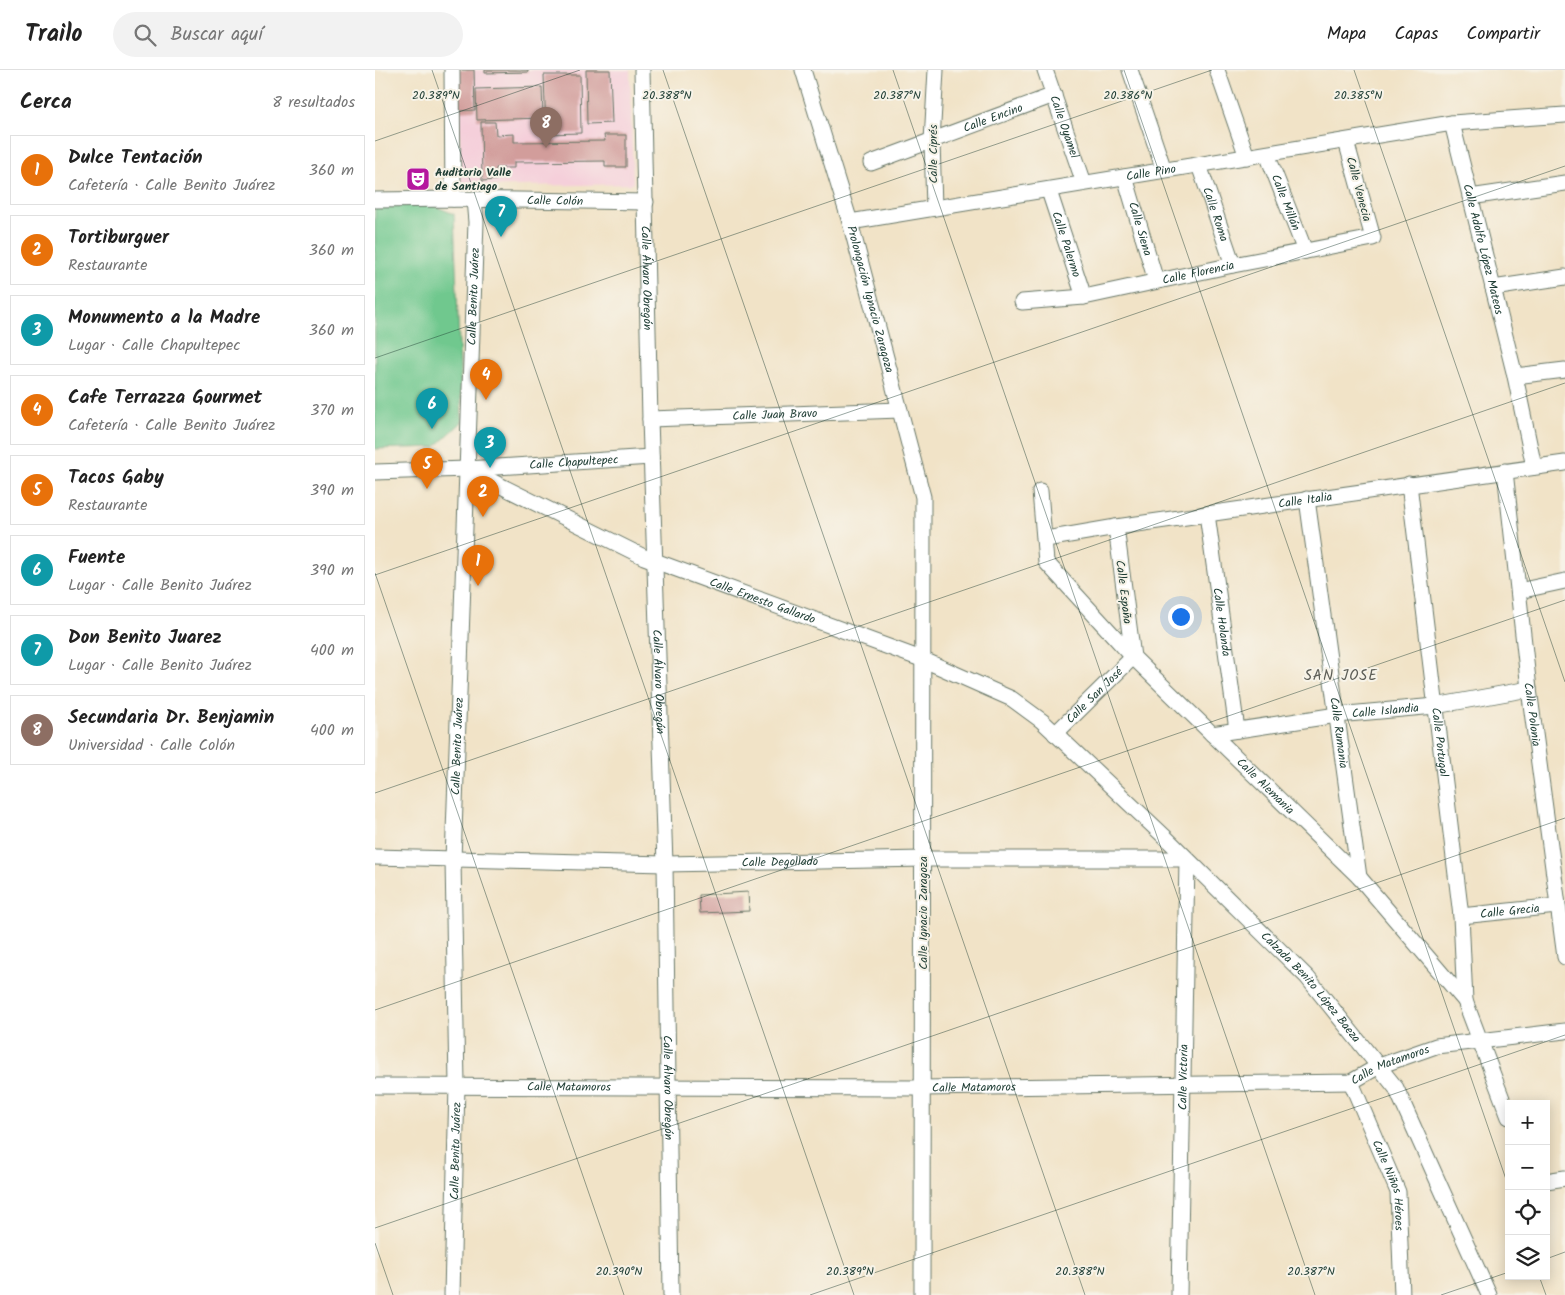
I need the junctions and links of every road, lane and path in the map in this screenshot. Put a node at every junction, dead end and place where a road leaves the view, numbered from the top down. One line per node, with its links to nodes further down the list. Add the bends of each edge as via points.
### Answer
1 (452, 70): 23 (street)
2 (643, 70): 26 (street, Calle Álvaro Obregón)
3 (803, 70): 28 (street, Prolongación Ignacio Zaragoza)
4 (936, 70): 11 (street, Calle Ciprés)
5 (1045, 70): 8 (street, Calle Oyamel)
6 (1130, 70): 17 (street)
7 (1217, 70): 14 (street)
8 (1054, 95): 11 (street, Calle Encino); 20 (street, Calle Oyamel)
9 (1565, 115): 10 (street, Calle Pino)
10 (1451, 124): 12 (street, Calle Pino); 22 (street, Calle Adolfo López Mateos)
11 (932, 141): 15 (street, Calle Encino); 27 (street, Calle Ciprés)
12 (1346, 141): 13 (street, Calle Pino); 29 (street, Calle Venecia)
13 (1267, 154): 14 (street, Calle Pino); 30 (street, Calle Millán)
14 (1247, 157): 16 (street, Calle Pino)
15 (871, 164)
16 (1199, 165): 17 (street, Calle Pino); 31 (street, Calle Roma)
17 (1164, 170): 18 (street, Calle Pino)
18 (1125, 177): 20 (street, Calle Pino); 33 (street, Calle Siena)
19 (1565, 183): 22 (street)
20 (1084, 184): 21 (street, Calle Pino)
21 (1049, 190): 27 (street, Calle Pino); 35 (street, Calle Palermo)
22 (1470, 197): 34 (street, Calle Adolfo López Mateos)
23 (453, 199): 24 (street, Calle Colón); 25 (street, Calle Colón)
24 (474, 199): 26 (street, Calle Colón); 44 (street, Calle Benito Juárez, via 476,222)
25 (375, 200)
26 (646, 202): 40 (street, Calle Álvaro Obregón)
27 (934, 208): 28 (street, Calle Pino)
28 (851, 222): 39 (street, Prolongación Ignacio Zaragoza)
29 (1373, 238): 30 (street, Calle Florencia)
30 (1305, 251): 31 (street, Calle Florencia)
31 (1233, 265): 33 (street, Calle Florencia)
32 (1565, 277): 34 (street)
33 (1156, 281): 35 (street, Calle Florencia)
34 (1493, 288): 38 (street, Calle Adolfo López Mateos)
35 (1084, 297): 36 (street, Calle Florencia)
36 (1022, 302)
37 (1565, 370): 38 (street)
38 (1515, 376): 43 (street)
39 (900, 410): 40 (street, Calle Juan Bravo); 52 (street, Prolongación Ignacio Zaragoza, via 923,497)
40 (650, 419): 41 (street, Calle Álvaro Obregón)
41 (651, 457): 44 (street, Calle Chapultepec); 54 (street, Calle Álvaro Obregón)
42 (1565, 463): 43 (street, Calle Italia)
43 (1533, 467): 45 (street, Calle Italia)
44 (467, 469): 46 (street, Calle Chapultepec); 54 (street, Calle Ernesto Gallardo); 68 (street, Calle Benito Juárez)
45 (1505, 471): 47 (street, Calle Italia); 56 (street, Calle Polonia)
46 (375, 472)
47 (1409, 484): 49 (street, Calle Italia); 60 (street, Calle Portugal)
48 (1040, 491): 53 (street, Calle Alemania)
49 (1307, 499): 50 (street, Calle Italia); 61 (street, Calle Rumania)
50 (1207, 514): 51 (street, Calle Italia); 62 (street, Calle Holanda)
51 (1116, 527): 53 (street, Calle Italia); 57 (street, Calle España)
52 (923, 530): 58 (street, Calle Ignacio Zaragoza)
53 (1046, 539): 57 (street, Calle Alemania, via 1047,562)
54 (656, 562): 58 (street, Calle Ernesto Gallardo); 69 (street, Calle Álvaro Obregón)
55 (1565, 581): 56 (street)
56 (1519, 591): 59 (street, Calle Polonia)
57 (1133, 656): 63 (street, Calle San José); 64 (street, Calle Alemania)
58 (924, 660): 63 (street, Calle Ernesto Gallardo, via 1013,699); 66 (street, Calle Ignacio Zaragoza)
59 (1529, 689): 60 (street, Calle Islandia); 71 (street, Calle Polonia)
60 (1435, 706): 61 (street, Calle Islandia); 72 (street, Calle Portugal)
61 (1337, 715): 62 (street, Calle Islandia); 70 (street, Calle Rumania)
62 (1237, 730): 64 (street, Calle Islandia)
63 (1055, 734): 67 (street, Calzada Benito López Baeza)
64 (1213, 734): 70 (street, Calle Alemania)
65 (375, 857): 68 (street, Calle Degollado)
66 (923, 859): 67 (street, Calle Degollado); 69 (street, Calle Degollado); 83 (street, Calle Ignacio Zaragoza)
67 (1186, 859): 77 (street, Calzada Benito López Baeza, via 1307,977); 81 (street, Calle Victoria)
68 (453, 860): 69 (street, Calle Degollado); 79 (street, Calle Benito Juárez)
69 (665, 864): 82 (street, Calle Álvaro Obregón)
70 (1359, 877): 74 (street, Calle Alemania)
71 (1557, 906): 72 (street, Calle Grecia); 73 (street, Calle Polonia)
72 (1461, 916): 74 (street, Calle Portugal)
73 (1565, 957)
74 (1465, 1000): 76 (street, Calle Alemania)
75 (1565, 1031): 76 (street, Calle Matamoros)
76 (1482, 1041): 77 (street, Calle Matamoros, via 1436,1046); 84 (street, Calle Alemania)
77 (1379, 1066): 78 (street, Calle Matamoros); 92 (street, Calzada Benito López Baeza, via 1396,1088)
78 (1351, 1082): 81 (street, Calle Matamoros); 91 (street, Calle Niños Héroes, via 1399,1192)
79 (457, 1085): 80 (street, Calle Matamoros); 82 (street, Calle Matamoros); 87 (street, Calle Benito Juárez)
80 (375, 1086)
81 (1183, 1086): 83 (street, Calle Matamoros); 90 (street, Calle Victoria)
82 (668, 1088): 83 (street, Calle Matamoros); 88 (street, Calle Álvaro Obregón)
83 (923, 1088): 89 (street, Calle Ignacio Zaragoza)
84 (1505, 1106)
85 (1565, 1178): 86 (street)
86 (1550, 1180)
87 (452, 1295)
88 (671, 1295)
89 (922, 1295)
90 (1179, 1295)
91 (1402, 1295)
92 (1489, 1295)

